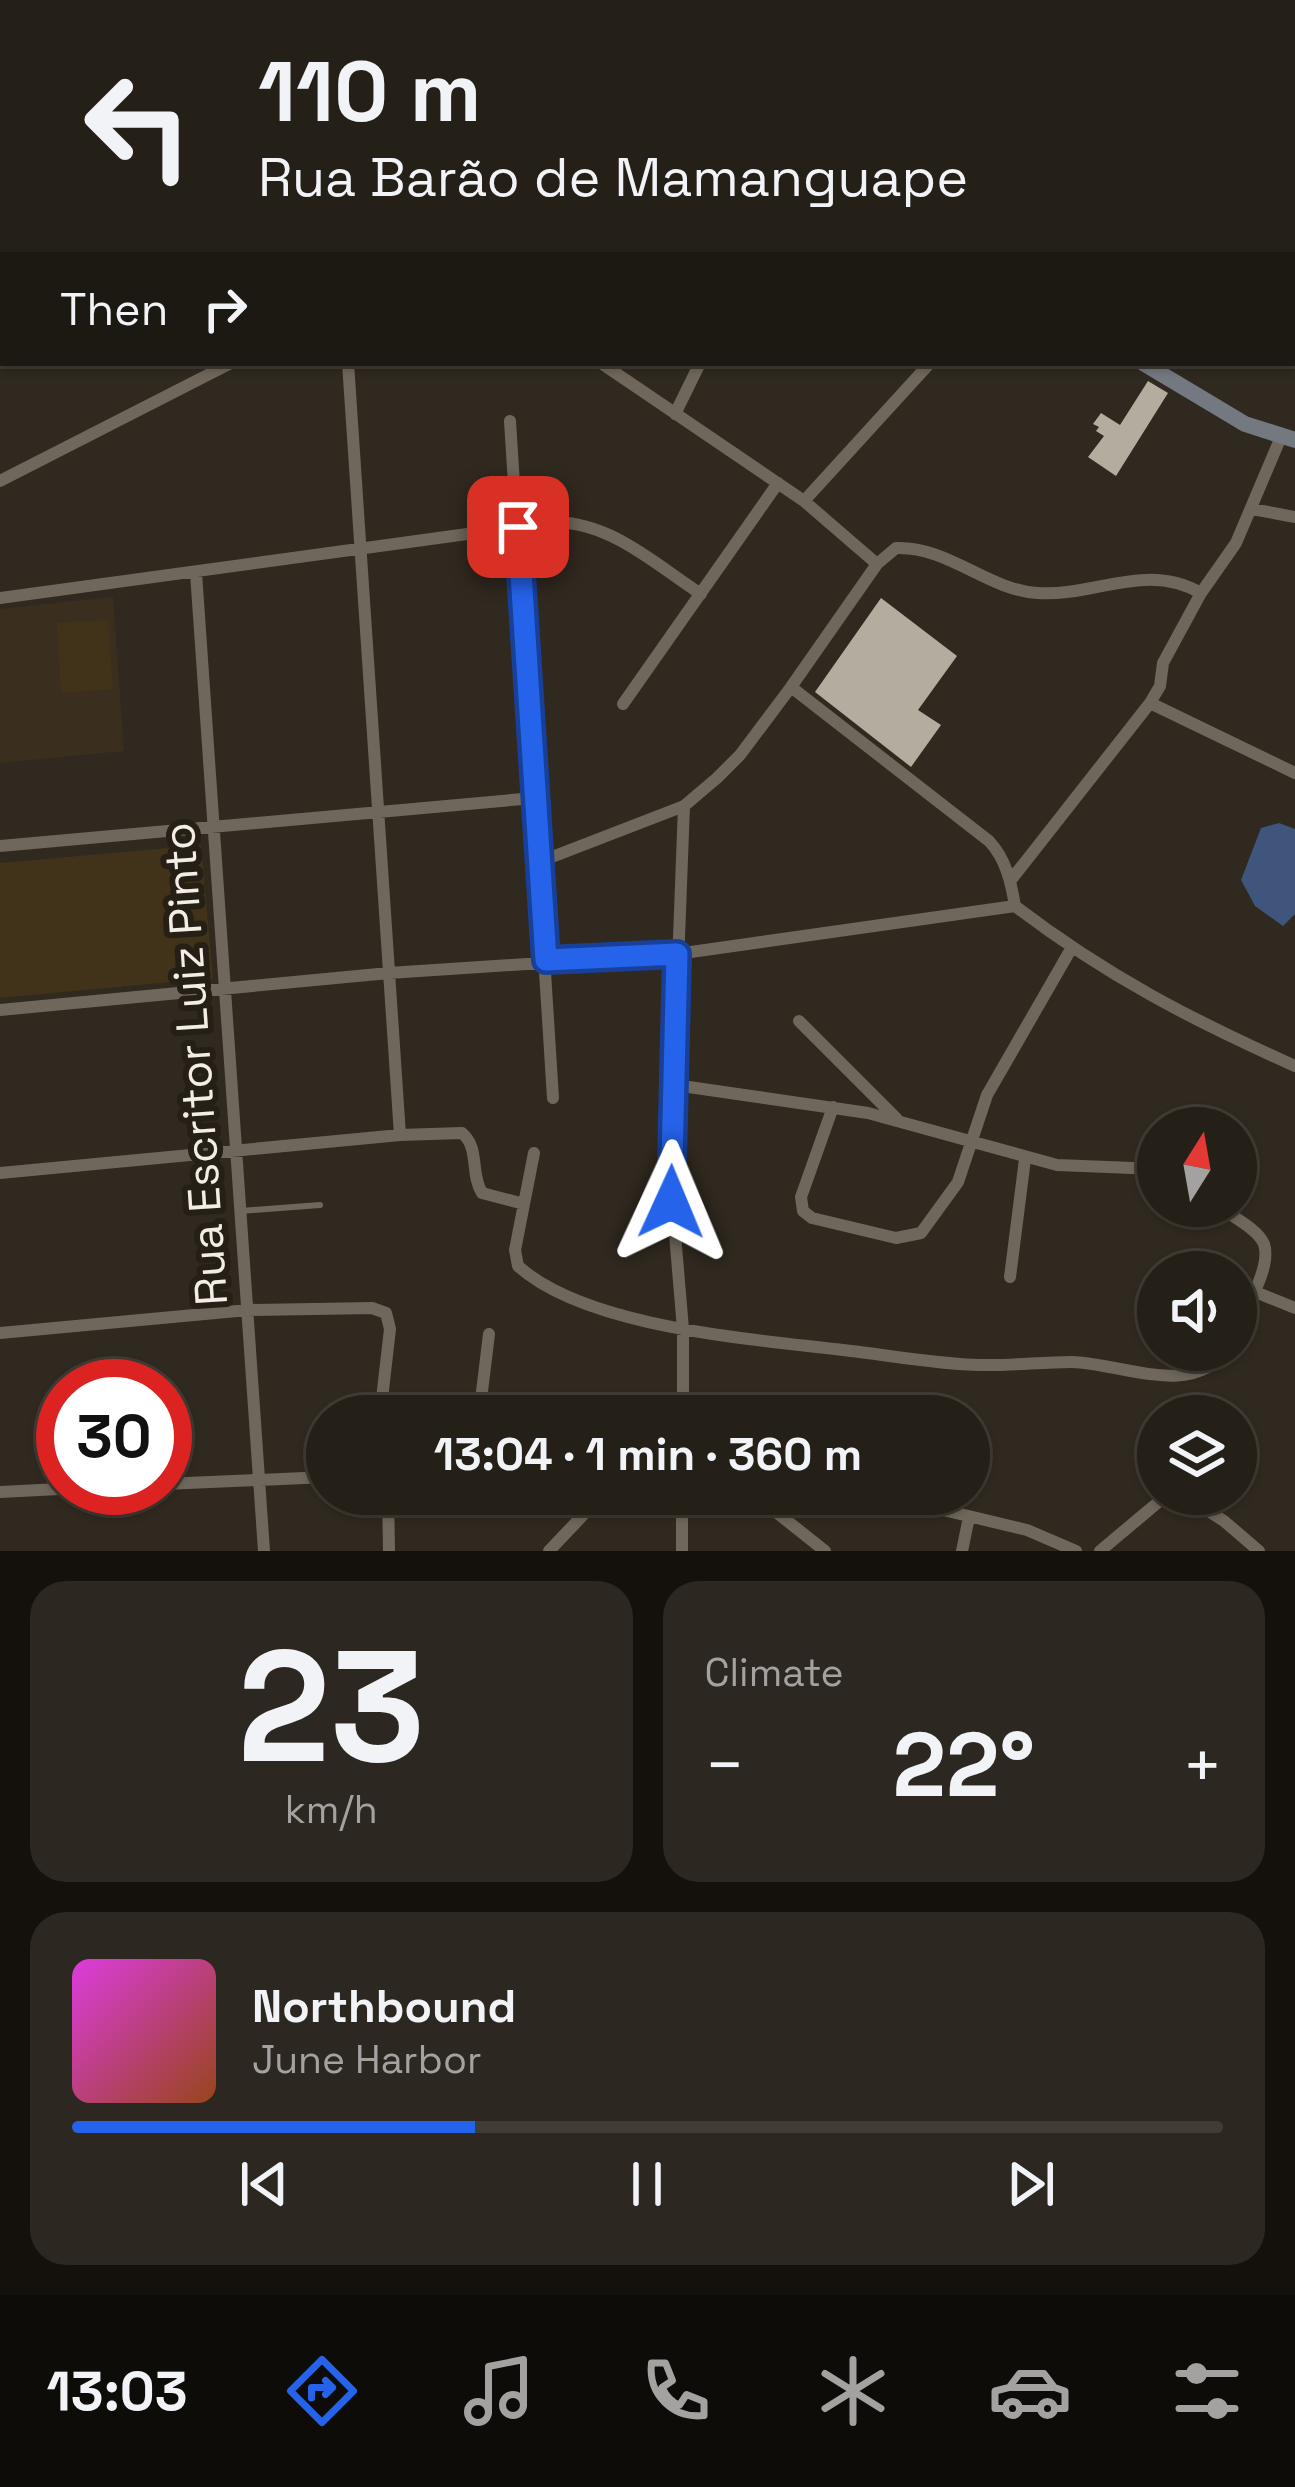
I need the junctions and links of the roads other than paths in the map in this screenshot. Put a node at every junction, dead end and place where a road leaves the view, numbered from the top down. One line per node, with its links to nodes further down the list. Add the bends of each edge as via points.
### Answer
1 (225, 366): 10 (street)
2 (348, 366): 16 (street)
3 (605, 366): 7 (street)
4 (699, 366): 7 (street)
5 (927, 366): 12 (street)
6 (1148, 366): 9 (main road, via 1245,424)
7 (675, 414): 11 (street)
8 (510, 421): 15 (street)
9 (1291, 438): 13 (street)
10 (0, 481)
11 (778, 483): 12 (street); 20 (street)
12 (803, 501): 17 (street)
13 (1252, 509): 14 (street); 19 (street)
14 (1295, 517)
15 (518, 527): 16 (street); 20 (street, via 595,527); 26 (street)
16 (359, 548): 18 (street); 28 (street)
17 (877, 564): 19 (street, via 904,548 1030,593 1152,577); 22 (street)
18 (196, 573): 21 (street); 29 (street, Rua Escritor Luiz Pinto)
19 (1201, 593): 23 (street)
20 (701, 594): 24 (street)
21 (0, 598)
22 (791, 687): 27 (street, via 740,755); 32 (street, via 978,831 999,851)
23 (1150, 703): 25 (street); 32 (street)
24 (623, 704)
25 (1295, 773)
26 (534, 798): 28 (street); 31 (street)
27 (684, 806): 31 (street); 35 (street)
28 (376, 813): 29 (street); 37 (street)
29 (215, 828): 30 (street); 38 (street, Rua Escritor Luiz Pinto)
30 (0, 846)
31 (539, 862): 36 (street)
32 (1011, 880): 33 (street)
33 (1015, 906): 34 (street); 35 (street)
34 (1071, 949): 41 (street, via 1174,1010); 47 (street, via 987,1095)
35 (677, 954): 36 (street); 42 (street)
36 (546, 960): 37 (street); 43 (street)
37 (389, 973): 38 (street); 46 (street)
38 (225, 990): 39 (street); 48 (street, Rua Escritor Luiz Pinto)
39 (0, 1010)
40 (799, 1021): 45 (street)
41 (1295, 1066)
42 (675, 1085): 44 (street); 62 (street, via 671,1202)
43 (553, 1098)
44 (833, 1107): 45 (street); 47 (street, via 802,1197 802,1211 812,1218 915,1237 950,1196)
45 (898, 1120): 47 (street)
46 (400, 1135): 48 (street); 53 (street, via 462,1133 482,1193)
47 (972, 1142): 50 (street)
48 (237, 1151): 52 (street); 55 (street, Rua Escritor Luiz Pinto)
49 (534, 1153): 53 (street)
50 (1024, 1159): 51 (street); 57 (street)
51 (1137, 1168)
52 (0, 1173)
53 (524, 1204): 62 (street, via 515,1250 524,1272 594,1305)
54 (320, 1205): 55 (lane)
55 (241, 1211): 61 (street, Rua Escritor Luiz Pinto)
56 (1244, 1227): 58 (street, via 1263,1243)
57 (1010, 1277)
58 (1257, 1279)
59 (1257, 1293): 60 (street)
60 (1295, 1308)
61 (248, 1310): 63 (street); 68 (street, via 386,1313); 72 (street, Rua Escritor Luiz Pinto)
62 (683, 1329): 65 (street, via 961,1364); 70 (street)
63 (0, 1333)
64 (489, 1334): 69 (street)
65 (1137, 1370)
66 (1142, 1371): 67 (street)
67 (1202, 1371)
68 (382, 1395)
69 (482, 1395)
70 (682, 1395)
71 (306, 1478): 72 (street)
72 (259, 1480): 73 (street); 84 (street, Rua Escritor Luiz Pinto)
73 (192, 1483)
74 (36, 1490): 75 (street)
75 (0, 1492)
76 (388, 1515): 85 (street)
77 (582, 1515): 86 (street)
78 (682, 1515): 87 (street)
79 (780, 1515): 88 (street)
80 (961, 1515): 83 (street)
81 (1143, 1515): 91 (street)
82 (1215, 1515): 92 (street)
83 (969, 1517): 89 (street); 90 (street)
84 (264, 1551)
85 (389, 1551)
86 (549, 1551)
87 (682, 1551)
88 (825, 1551)
89 (962, 1551)
90 (1076, 1551)
91 (1100, 1551)
92 (1259, 1551)

